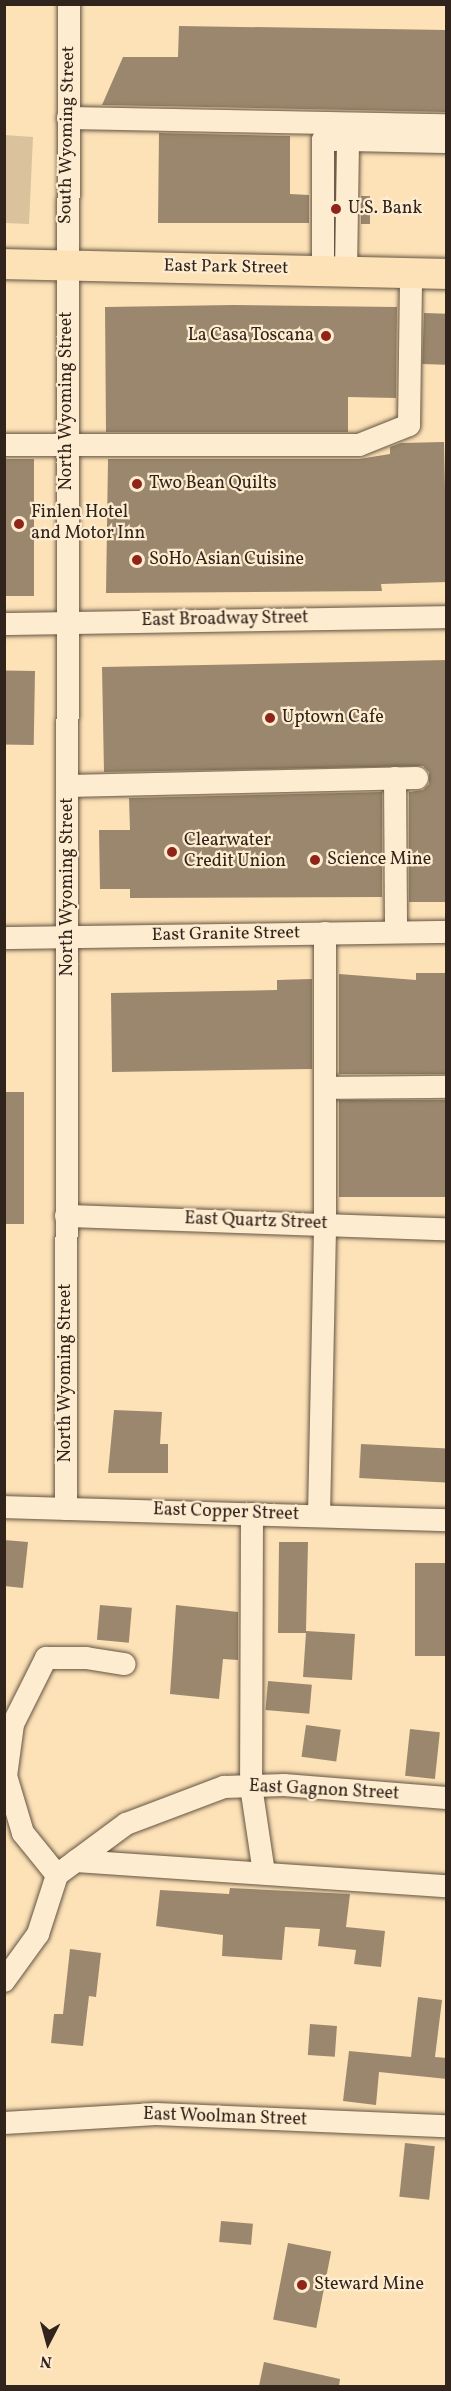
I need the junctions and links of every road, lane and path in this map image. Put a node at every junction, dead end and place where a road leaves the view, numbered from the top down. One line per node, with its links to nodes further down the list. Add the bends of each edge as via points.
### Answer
1 (69, 4): 2 (street, South Wyoming Street)
2 (68, 118): 3 (street); 7 (street, South Wyoming Street)
3 (447, 125)
4 (336, 140): 5 (street); 8 (street); 8 (street, via 312,140)
5 (447, 142)
6 (4, 264): 7 (main road, East Park Street)
7 (67, 265): 8 (main road, East Park Street); 12 (street, North Wyoming Street)
8 (329, 271): 9 (main road, East Park Street)
9 (411, 273): 10 (main road, East Park Street); 12 (street, via 409,425 359,445)
10 (447, 274)
11 (4, 445): 12 (street)
12 (67, 445): 14 (street, North Wyoming Street)
13 (447, 616): 14 (street, East Broadway Street)
14 (68, 623): 15 (street, East Broadway Street); 16 (street, North Wyoming Street)
15 (4, 624)
16 (68, 786): 19 (street, via 406,778); 20 (street, North Wyoming Street)
17 (447, 932): 19 (street, East Granite Street)
18 (325, 933): 19 (street, East Granite Street); 20 (street, East Granite Street); 23 (street)
19 (396, 933)
20 (69, 937): 21 (street, East Granite Street); 24 (street, North Wyoming Street)
21 (4, 938)
22 (447, 1087): 23 (street)
23 (326, 1088): 25 (street)
24 (66, 1216): 25 (street, East Quartz Street); 28 (street, North Wyoming Street)
25 (325, 1225): 26 (street, East Quartz Street); 30 (street)
26 (447, 1229)
27 (4, 1507): 28 (street, East Copper Street)
28 (66, 1509): 29 (street, East Copper Street)
29 (252, 1514): 30 (street, East Copper Street); 33 (street)
30 (319, 1516): 31 (street, East Copper Street)
31 (447, 1520)
32 (125, 1664): 37 (street, via 86,1658 46,1658 13,1724 6,1776 23,1833)
33 (251, 1786): 34 (street, East Gagnon Street); 35 (street, East Gagnon Street, via 224,1787 126,1824); 36 (street)
34 (447, 1798)
35 (76, 1861): 36 (street); 37 (street, East Gagnon Street)
36 (264, 1874): 38 (street)
37 (57, 1875): 39 (street, via 38,1934)
38 (447, 1886)
39 (4, 1981)
40 (4, 2123): 41 (street, East Woolman Street, via 156,2114)
41 (447, 2126)

